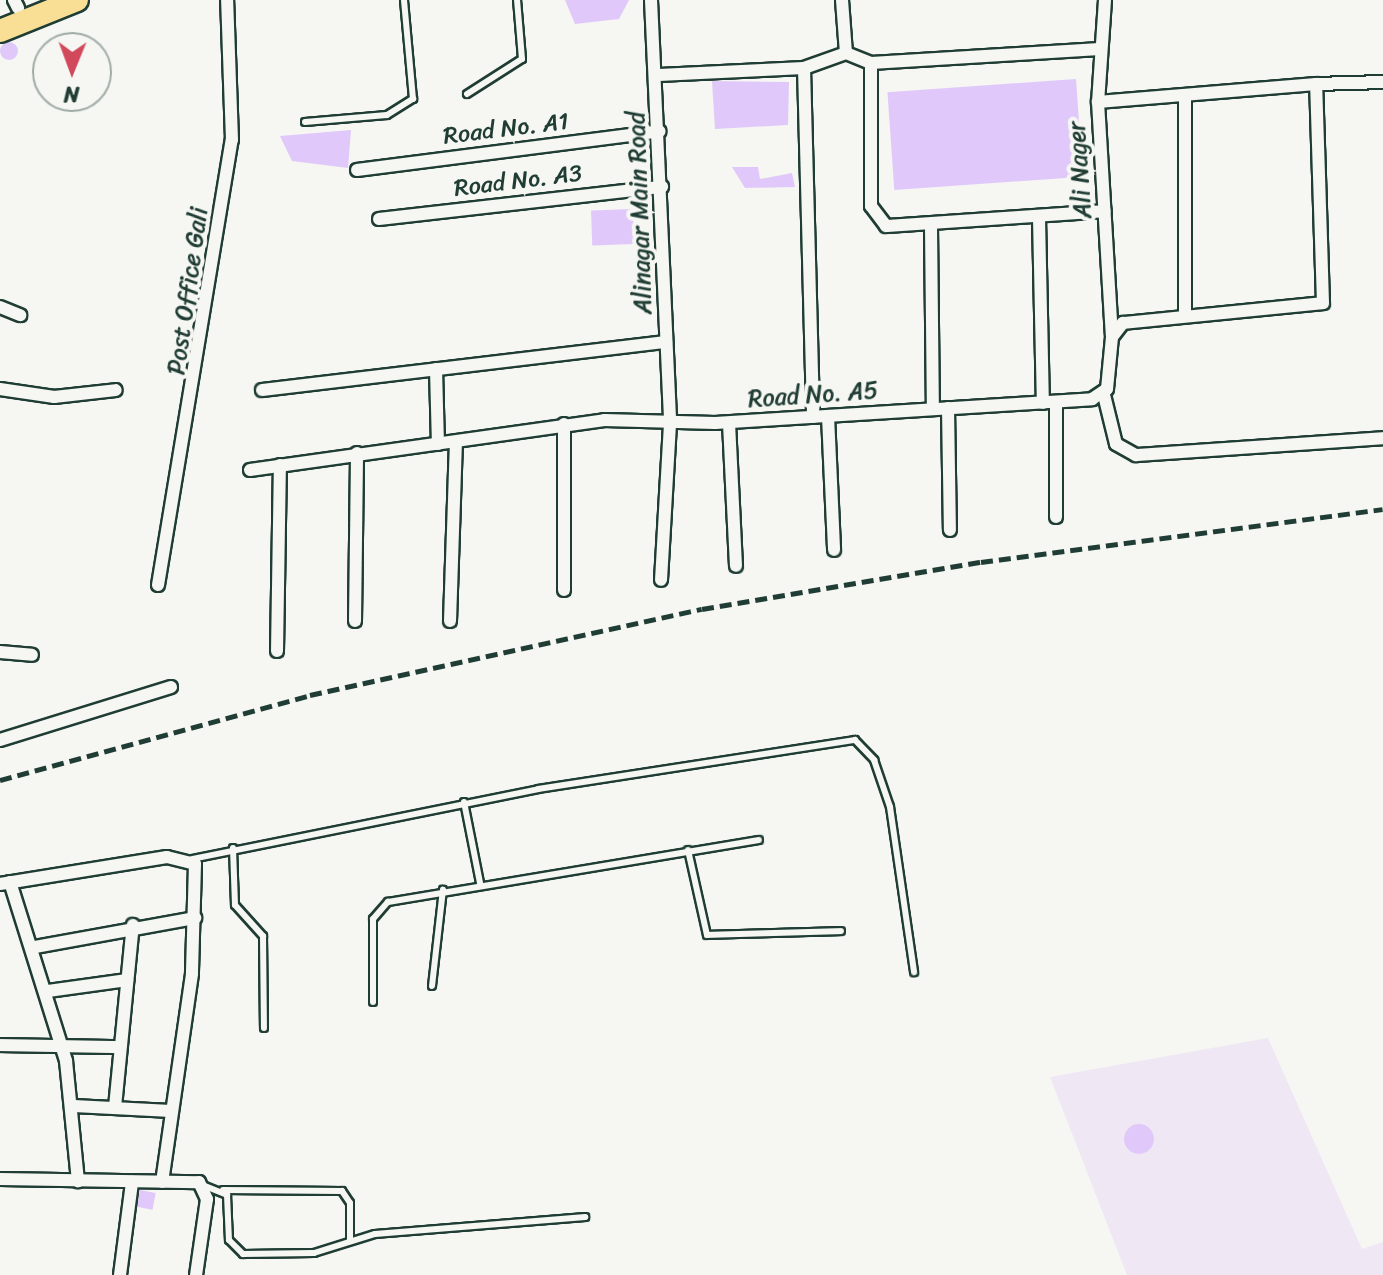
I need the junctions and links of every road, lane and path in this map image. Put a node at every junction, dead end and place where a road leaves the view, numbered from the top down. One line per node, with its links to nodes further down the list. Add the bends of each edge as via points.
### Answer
1 (77, 0): 8 (highway)
2 (227, 0): 56 (street, Post Office Gali, via 230,152)
3 (404, 0): 19 (lane, via 413,99 387,115)
4 (517, 0): 16 (lane, via 522,59)
5 (651, 0): 13 (street, Alinagar Main Road)
6 (842, 0): 10 (street)
7 (1105, 0): 9 (street, Ali Nager)
8 (0, 31)
9 (1100, 49): 11 (street); 18 (street, Ali Nager)
10 (846, 53): 11 (street); 12 (street)
11 (871, 63): 26 (street, via 871,206 886,226)
12 (804, 68): 13 (street); 41 (street)
13 (659, 75): 20 (street, Alinagar Main Road)
14 (1383, 82): 15 (street)
15 (1316, 84): 17 (street); 28 (street, via 1323,303)
16 (467, 94)
17 (1185, 99): 18 (street); 28 (street)
18 (1098, 102): 23 (street, Ali Nager)
19 (305, 122)
20 (660, 131): 21 (street, Road No. A1); 22 (street, Alinagar Main Road)
21 (357, 170)
22 (662, 187): 25 (street, Road No. A3); 31 (street, Alinagar Main Road)
23 (1104, 211): 24 (street); 30 (street, Ali Nager)
24 (1039, 218): 26 (street); 37 (street)
25 (379, 219)
26 (931, 227): 38 (street)
27 (0, 307): 29 (street)
28 (1185, 314): 30 (street, via 1123,323)
29 (20, 315)
30 (1112, 337): 36 (street)
31 (666, 342): 32 (street); 44 (street, Alinagar Main Road)
32 (436, 369): 35 (street); 47 (street)
33 (0, 389): 34 (street, via 39,397)
34 (116, 390)
35 (262, 390)
36 (1104, 395): 37 (street, Road No. A5); 45 (street, via 1116,444 1136,455)
37 (1049, 402): 39 (street, Road No. A5); 51 (street)
38 (933, 408): 39 (street, Road No. A5); 40 (street, Road No. A5)
39 (948, 408): 52 (street)
40 (828, 416): 41 (street, Road No. A5); 53 (street)
41 (813, 417): 42 (street, Road No. A5)
42 (729, 423): 44 (street, Road No. A5); 54 (street)
43 (564, 424): 44 (street, Road No. A5); 46 (street, Road No. A5); 57 (street)
44 (670, 424): 55 (street, Alinagar Main Road)
45 (1383, 438)
46 (456, 442): 47 (street, Road No. A5); 59 (street)
47 (438, 444): 48 (street, Road No. A5)
48 (357, 453): 49 (street, Road No. A5); 58 (street)
49 (280, 465): 50 (street, Road No. A5); 60 (street)
50 (250, 470)
51 (1056, 517)
52 (950, 530)
53 (834, 550)
54 (736, 566)
55 (661, 580)
56 (158, 585)
57 (564, 590)
58 (355, 621)
59 (450, 621)
60 (277, 651)
61 (0, 652): 62 (street)
62 (32, 655)
63 (171, 687): 64 (street)
64 (0, 740)
65 (464, 802): 67 (lane); 71 (lane); 77 (lane, via 855,740 874,760 890,807)
66 (759, 840): 68 (lane)
67 (233, 848): 69 (lane); 82 (lane, via 235,905 263,936)
68 (688, 850): 71 (lane); 75 (lane, via 707,935)
69 (192, 859): 70 (street, via 131,861); 73 (street)
70 (5, 883): 76 (street)
71 (480, 883): 72 (lane)
72 (443, 890): 79 (lane); 81 (lane, via 401,898 375,912)
73 (195, 918): 74 (street); 88 (street)
74 (133, 925): 76 (street); 78 (street)
75 (841, 931)
76 (35, 947): 80 (street)
77 (914, 972)
78 (127, 980): 80 (street); 85 (street)
79 (432, 986)
80 (48, 991): 84 (street)
81 (373, 1002)
82 (264, 1028)
83 (1, 1040): 84 (street)
84 (62, 1046): 85 (street); 86 (street)
85 (120, 1047): 87 (street)
86 (75, 1106): 87 (street); 90 (street)
87 (115, 1107): 88 (street)
88 (170, 1111): 92 (street)
89 (0, 1179): 90 (street)
90 (78, 1181): 91 (street)
91 (132, 1182): 92 (street); 97 (street)
92 (162, 1182): 93 (street)
93 (205, 1186): 94 (lane); 98 (street)
94 (223, 1190): 96 (lane, via 342,1191 350,1203); 96 (lane, via 237,1252 299,1254)
95 (585, 1217): 96 (lane)
96 (350, 1241)
97 (120, 1275)
98 (196, 1275)

